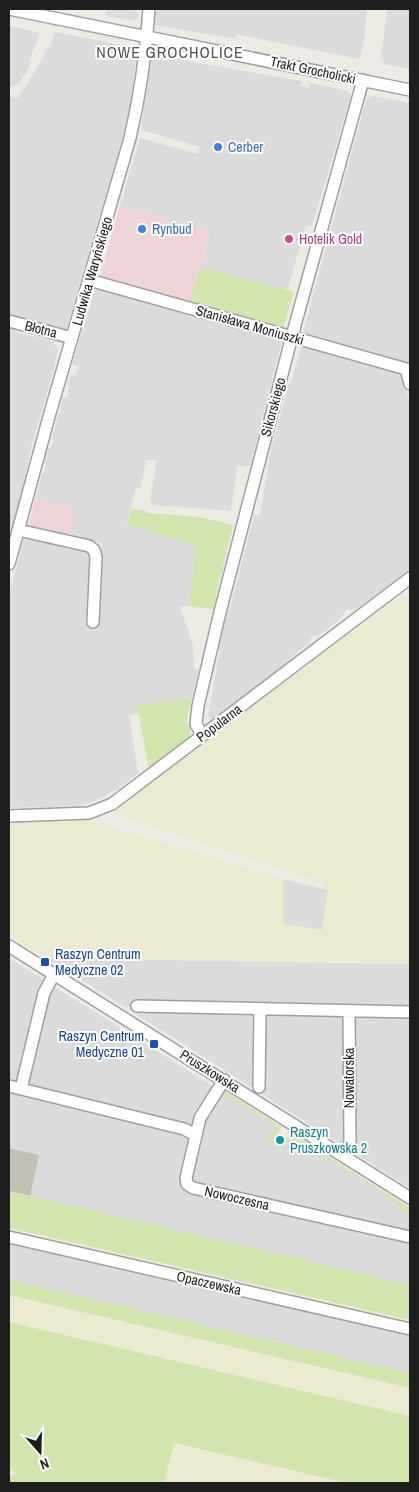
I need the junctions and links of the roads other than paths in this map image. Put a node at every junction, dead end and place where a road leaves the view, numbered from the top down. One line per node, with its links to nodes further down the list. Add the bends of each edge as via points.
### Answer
1 (9, 9): 3 (street, Trakt Grocholicki)
2 (148, 9): 3 (street, Ludwika Waryńskiego)
3 (147, 37): 4 (street, Trakt Grocholicki); 6 (street, Ludwika Waryńskiego, via 130,138)
4 (363, 80): 5 (street, Trakt Grocholicki); 8 (street, Sikorskiego)
5 (410, 90)
6 (89, 280): 8 (street, Stanisława Moniuszki); 9 (street, Ludwika Waryńskiego)
7 (9, 321): 9 (street, Błotna)
8 (292, 336): 10 (street, Stanisława Moniuszki); 18 (street, Sikorskiego, via 198,706 196,724)
9 (72, 338): 12 (street, Ludwika Waryńskiego)
10 (408, 370): 11 (street)
11 (410, 384)
12 (15, 533): 13 (street, Ludwika Waryńskiego); 17 (street, via 89,546 94,550)
13 (9, 564)
14 (410, 578): 15 (street, Popularna)
15 (398, 587): 16 (street); 18 (street, Popularna)
16 (410, 590)
17 (93, 622)
18 (202, 735): 19 (street, Popularna, via 125,795 102,808 89,813)
19 (9, 816)
20 (9, 946): 21 (street, Pruszkowska)
21 (54, 974): 26 (street, Pruszkowska); 29 (street, via 44,992)
22 (137, 1006): 23 (street)
23 (260, 1009): 24 (street); 28 (street)
24 (349, 1011): 25 (street); 31 (street, Nowatorska)
25 (410, 1012)
26 (224, 1080): 30 (street, via 202,1115); 32 (street, Pruszkowska)
27 (9, 1086): 29 (street)
28 (259, 1087)
29 (21, 1089): 30 (street, via 184,1129)
30 (196, 1135): 34 (street, Nowoczesna, via 186,1178 190,1186)
31 (350, 1146)
32 (410, 1198)
33 (9, 1236): 35 (street, Opaczewska)
34 (410, 1238)
35 (410, 1329)

